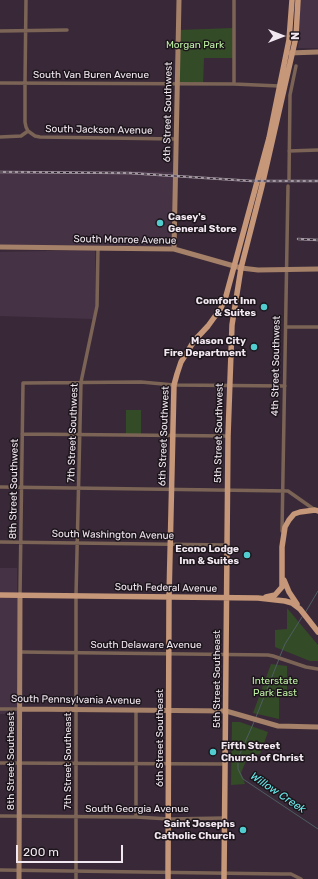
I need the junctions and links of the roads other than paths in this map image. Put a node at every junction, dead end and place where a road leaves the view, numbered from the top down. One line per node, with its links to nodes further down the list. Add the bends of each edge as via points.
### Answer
1 (26, 0): 8 (street)
2 (179, 0): 15 (street, 6th Street Southwest)
3 (234, 0): 16 (street)
4 (292, 0): 10 (main road)
5 (298, 0): 11 (main road)
6 (67, 30): 8 (street)
7 (0, 31): 8 (street)
8 (26, 31): 14 (street)
9 (318, 52): 11 (street)
10 (286, 53): 11 (street); 17 (main road)
11 (293, 53): 29 (main road)
12 (296, 66): 22 (street, via 290,95)
13 (0, 83): 14 (street, South Van Buren Avenue)
14 (25, 83): 15 (street, South Van Buren Avenue); 18 (street, via 25,122)
15 (178, 84): 16 (street, South Van Buren Avenue); 20 (street, 6th Street Southwest)
16 (234, 84): 17 (street, South Van Buren Avenue)
17 (279, 86): 28 (main road, via 269,138)
18 (28, 131): 19 (street, via 21,136); 20 (street, South Jackson Avenue, via 40,137)
19 (0, 137)
20 (176, 139): 27 (street, 6th Street Southwest)
21 (318, 150): 22 (street)
22 (289, 151): 23 (street)
23 (289, 179)
24 (288, 186): 31 (street, 4th Street Southwest)
25 (0, 247): 26 (street, South Monroe Avenue)
26 (98, 248): 27 (street, South Monroe Avenue); 34 (street, 7th Street Southwest, via 97,306)
27 (174, 249): 28 (street, South Monroe Avenue)
28 (234, 267): 29 (street, South Monroe Avenue); 35 (main road, 6th Street Southwest, via 221,308 187,352)
29 (241, 268): 31 (street, South Monroe Avenue); 36 (main road, 5th Street Southwest, via 232,325)
30 (318, 269): 31 (street, South Monroe Avenue)
31 (287, 270): 32 (street, 4th Street Southwest)
32 (286, 327): 33 (street); 37 (street, 4th Street Southwest)
33 (318, 327)
34 (81, 382): 35 (street); 38 (street, 8th Street Southwest, via 23,383); 39 (street, 7th Street Southwest)
35 (174, 385): 36 (street); 40 (main road, 6th Street Southwest)
36 (229, 386): 37 (street); 41 (main road, 5th Street Southwest)
37 (285, 386): 47 (street, 4th Street Southwest)
38 (22, 434): 39 (street); 43 (street, 8th Street Southwest)
39 (80, 435): 40 (street); 44 (street, 7th Street Southwest)
40 (173, 435): 41 (street); 45 (main road, 6th Street Southwest)
41 (228, 436): 46 (main road, 5th Street Southwest)
42 (0, 487): 43 (street)
43 (22, 488): 44 (street); 50 (street, 8th Street Southwest)
44 (79, 488): 45 (street); 51 (street, 7th Street Southwest)
45 (172, 490): 46 (street); 52 (main road, 6th Street Southwest)
46 (227, 491): 47 (street); 53 (main road, 5th Street Southwest)
47 (282, 491): 48 (street, via 288,492); 54 (street, 4th Street Southwest)
48 (316, 510): 54 (main road, via 294,514 285,527)
49 (0, 542): 50 (street, South Washington Avenue)
50 (21, 542): 51 (street, South Washington Avenue); 57 (street, 8th Street Southwest)
51 (77, 543): 52 (street, South Washington Avenue); 58 (street, 7th Street Southwest)
52 (170, 544): 53 (street, South Washington Avenue); 59 (main road, 6th Street Southwest)
53 (226, 545): 60 (main road, 5th Street Southwest)
54 (282, 547): 55 (main road)
55 (282, 573): 61 (main road, via 281,590 275,595); 62 (main road, via 289,592)
56 (0, 595): 57 (main road, South Federal Avenue)
57 (20, 595): 58 (main road, South Federal Avenue); 64 (street, 8th Street Southeast)
58 (76, 596): 59 (main road, South Federal Avenue); 65 (street, 7th Street Southeast)
59 (169, 597): 60 (main road, South Federal Avenue); 66 (main road, 6th Street Southeast)
60 (226, 598): 61 (main road, South Federal Avenue); 67 (main road, 5th Street Southeast)
61 (258, 598): 62 (main road, South Federal Avenue, via 285,601)
62 (300, 609): 63 (main road, South Federal Avenue)
63 (318, 632)
64 (20, 652): 65 (street, South Delaware Avenue); 70 (street, 8th Street Southeast)
65 (76, 653): 66 (street, South Delaware Avenue); 71 (street, 7th Street Southeast)
66 (169, 654): 67 (street, South Delaware Avenue); 73 (main road, 6th Street Southeast)
67 (226, 654): 68 (street, South Delaware Avenue, via 273,656); 74 (main road, 5th Street Southeast)
68 (318, 669)
69 (0, 709): 70 (street, South Pennsylvania Avenue)
70 (20, 709): 71 (street, South Pennsylvania Avenue); 77 (street, 8th Street Southeast)
71 (76, 709): 72 (street, South Pennsylvania Avenue); 78 (street, 7th Street Southeast)
72 (136, 710): 73 (street, South Pennsylvania Avenue); 79 (street)
73 (168, 710): 74 (street, South Pennsylvania Avenue); 80 (main road, 6th Street Southeast)
74 (226, 712): 75 (street, South Pennsylvania Avenue, via 278,726); 81 (main road, 5th Street Southeast)
75 (318, 727)
76 (0, 763): 77 (street)
77 (20, 763): 78 (street); 83 (street, 8th Street Southeast)
78 (76, 763): 79 (street); 84 (street, 7th Street Southeast)
79 (136, 764): 80 (street); 85 (street)
80 (169, 764): 81 (street); 87 (main road, 6th Street Southeast)
81 (225, 764): 86 (main road, 5th Street Southeast)
82 (0, 816): 83 (street, South Georgia Avenue)
83 (19, 816): 84 (street, South Georgia Avenue); 89 (street, 8th Street Southeast)
84 (76, 817): 85 (street, South Georgia Avenue); 90 (street, 7th Street Southeast)
85 (136, 817): 87 (street, South Georgia Avenue)
86 (225, 818): 87 (street, South Georgia Avenue); 92 (main road, 5th Street Southeast)
87 (169, 819): 91 (main road, 6th Street Southeast)
88 (0, 870): 89 (street)
89 (19, 870): 90 (street); 94 (street, 8th Street Southeast)
90 (76, 871): 91 (street); 95 (street, 7th Street Southeast)
91 (168, 872): 92 (street); 96 (main road, 6th Street Southeast)
92 (224, 872): 93 (street); 97 (main road, 5th Street Southeast)
93 (282, 874): 98 (street); 99 (street, via 291,874)
94 (19, 879)
95 (76, 879)
96 (168, 879)
97 (224, 879)
98 (282, 879)
99 (301, 879)

